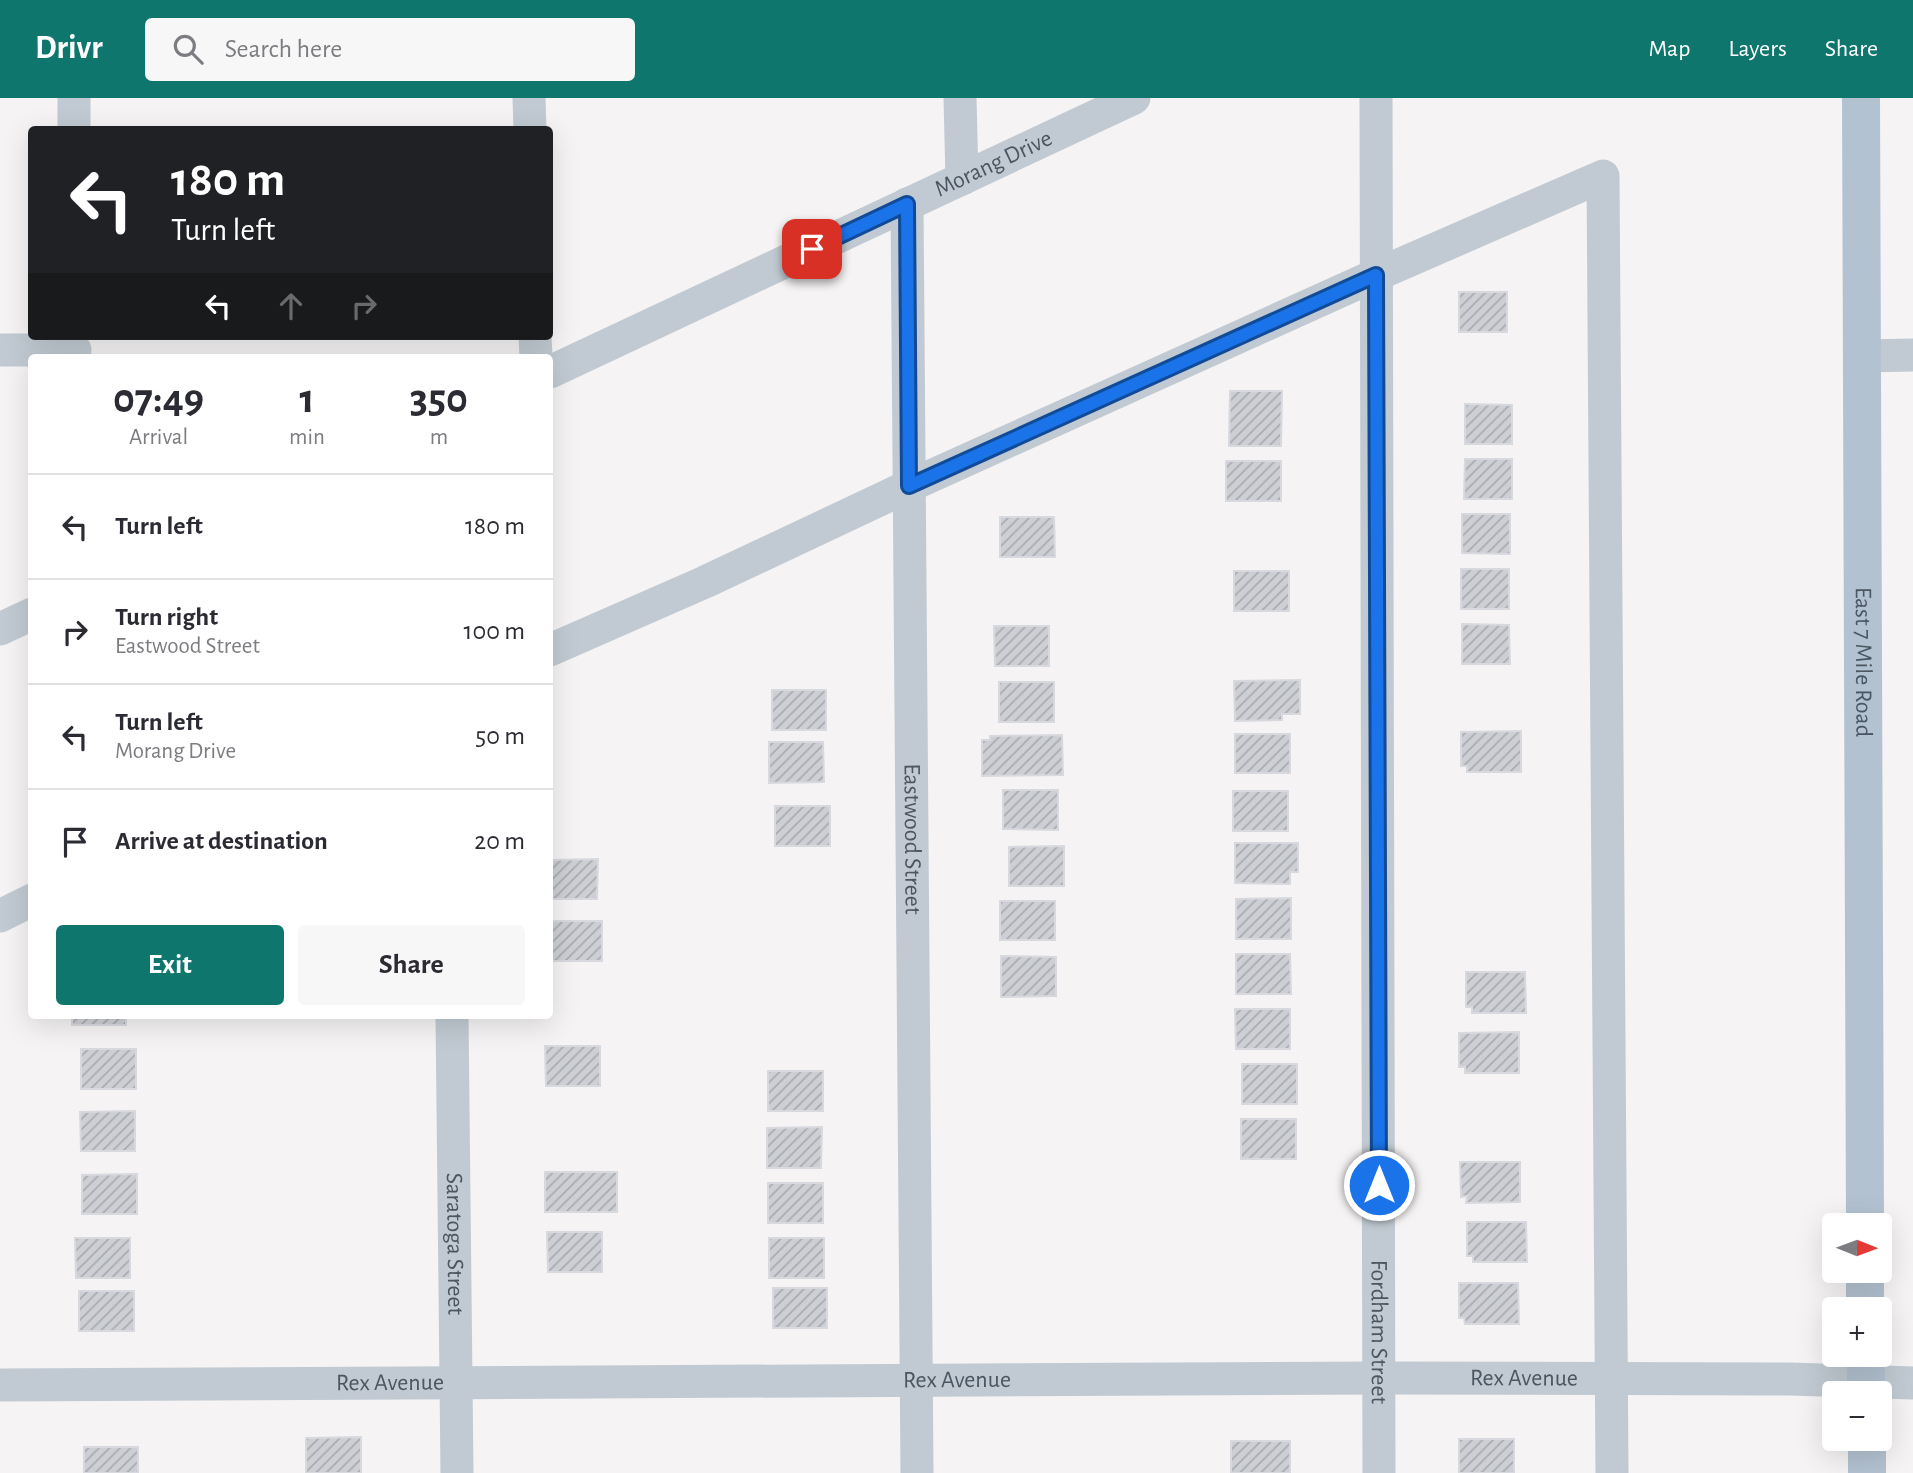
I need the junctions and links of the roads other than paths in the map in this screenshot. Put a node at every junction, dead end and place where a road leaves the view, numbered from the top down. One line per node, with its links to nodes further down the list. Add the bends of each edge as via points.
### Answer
1 (74, 98): 7 (street)
2 (530, 98): 8 (street)
3 (960, 98): 9 (street)
4 (1134, 98): 9 (street, Morang Drive)
5 (1376, 98): 11 (street, Fordham Street)
6 (1861, 98): 15 (main road, East 7 Mile Road)
7 (74, 126)
8 (530, 126)
9 (962, 179): 10 (street, Morang Drive)
10 (907, 204): 16 (street, Morang Drive); 17 (street, Eastwood Street)
11 (1376, 275): 17 (street); 26 (street, Fordham Street); 27 (street, via 1603,176)
12 (75, 348): 13 (street)
13 (0, 350)
14 (1913, 355): 15 (street)
15 (1863, 356): 24 (main road, East 7 Mile Road)
16 (553, 371)
17 (909, 486): 20 (street); 28 (street, Eastwood Street)
18 (28, 616): 19 (street)
19 (0, 629)
20 (553, 649)
21 (28, 902): 22 (street)
22 (0, 916)
23 (452, 1019): 29 (street, Saratoga Street)
24 (1865, 1213)
25 (1866, 1376): 27 (street, Rex Avenue); 30 (street, Rex Avenue)
26 (1379, 1378): 27 (street, Rex Avenue); 28 (street, Rex Avenue); 35 (street, Fordham Street)
27 (1611, 1378): 36 (street)
28 (916, 1379): 29 (street, Rex Avenue); 34 (street, Eastwood Street)
29 (456, 1381): 31 (street, Rex Avenue); 33 (street, Saratoga Street)
30 (1913, 1383)
31 (0, 1385)
32 (1867, 1451): 37 (main road)
33 (457, 1473)
34 (917, 1473)
35 (1379, 1473)
36 (1612, 1473)
37 (1867, 1473)

